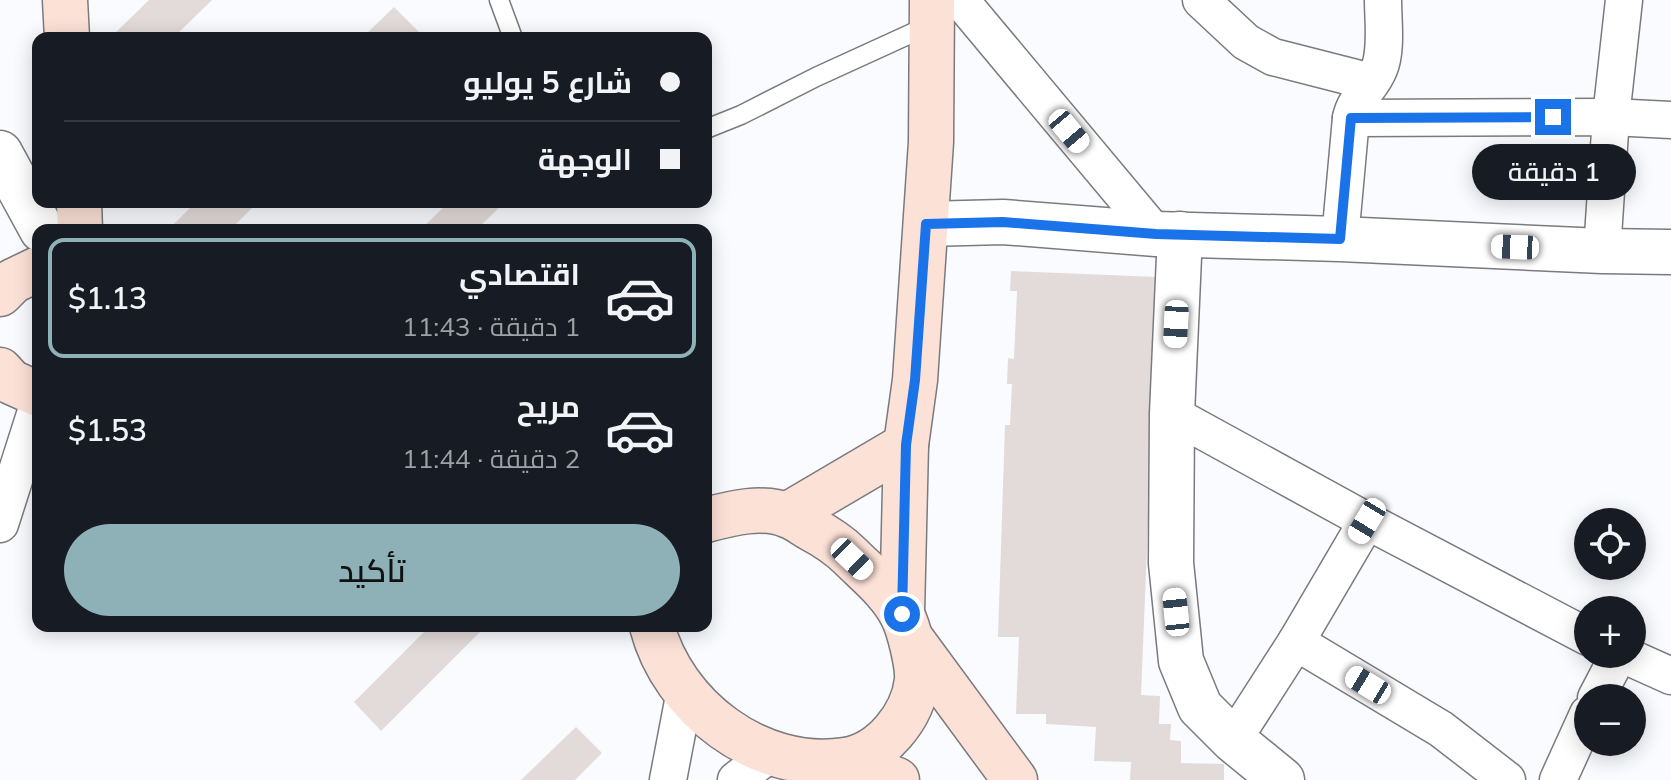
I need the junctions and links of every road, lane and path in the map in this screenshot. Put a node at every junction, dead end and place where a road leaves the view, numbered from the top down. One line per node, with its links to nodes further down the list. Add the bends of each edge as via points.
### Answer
1 (65, 0): 7 (main road)
2 (499, 0): 8 (lane)
3 (1201, 0): 9 (street, via 1246,42 1273,57)
4 (1383, 0): 9 (street, via 1383,54)
5 (1624, 0): 10 (street)
6 (954, 8): 13 (lane); 16 (main road, via 931,142); 17 (street)
7 (67, 32)
8 (511, 32)
9 (1371, 82): 11 (street)
10 (1611, 117): 11 (street); 12 (street); 19 (street)
11 (1351, 118): 18 (street)
12 (1671, 120)
13 (712, 127)
14 (2, 160): 15 (street)
15 (39, 224)
16 (926, 224): 17 (street, via 1003,222); 23 (main road)
17 (1168, 234): 18 (street); 22 (street)
18 (1340, 239): 19 (street)
19 (1602, 251): 20 (street)
20 (1671, 252)
21 (17, 386): 28 (street)
22 (1172, 414): 27 (street); 36 (street, via 1171,563 1181,661 1200,707)
23 (906, 445): 25 (main road); 29 (main road)
24 (712, 492): 25 (main road)
25 (773, 512): 26 (main road); 29 (main road, via 836,543 885,590)
26 (712, 518)
27 (1367, 521): 30 (street); 32 (street)
28 (0, 524)
29 (906, 626): 39 (main road, via 917,678 909,709 872,750); 43 (main road)
30 (1574, 630)
31 (654, 632): 35 (main road)
32 (1296, 642): 36 (street); 45 (street, via 1441,729)
33 (1646, 665): 34 (street)
34 (1671, 676)
35 (685, 691): 38 (main road, via 731,734); 40 (street)
36 (1233, 740): 44 (street)
37 (1574, 745): 46 (street)
38 (772, 752): 39 (main road, via 812,762); 41 (street)
39 (847, 760): 42 (main road)
40 (668, 780)
41 (736, 780)
42 (897, 780)
43 (1015, 780)
44 (1282, 780)
45 (1507, 780)
46 (1558, 780)

